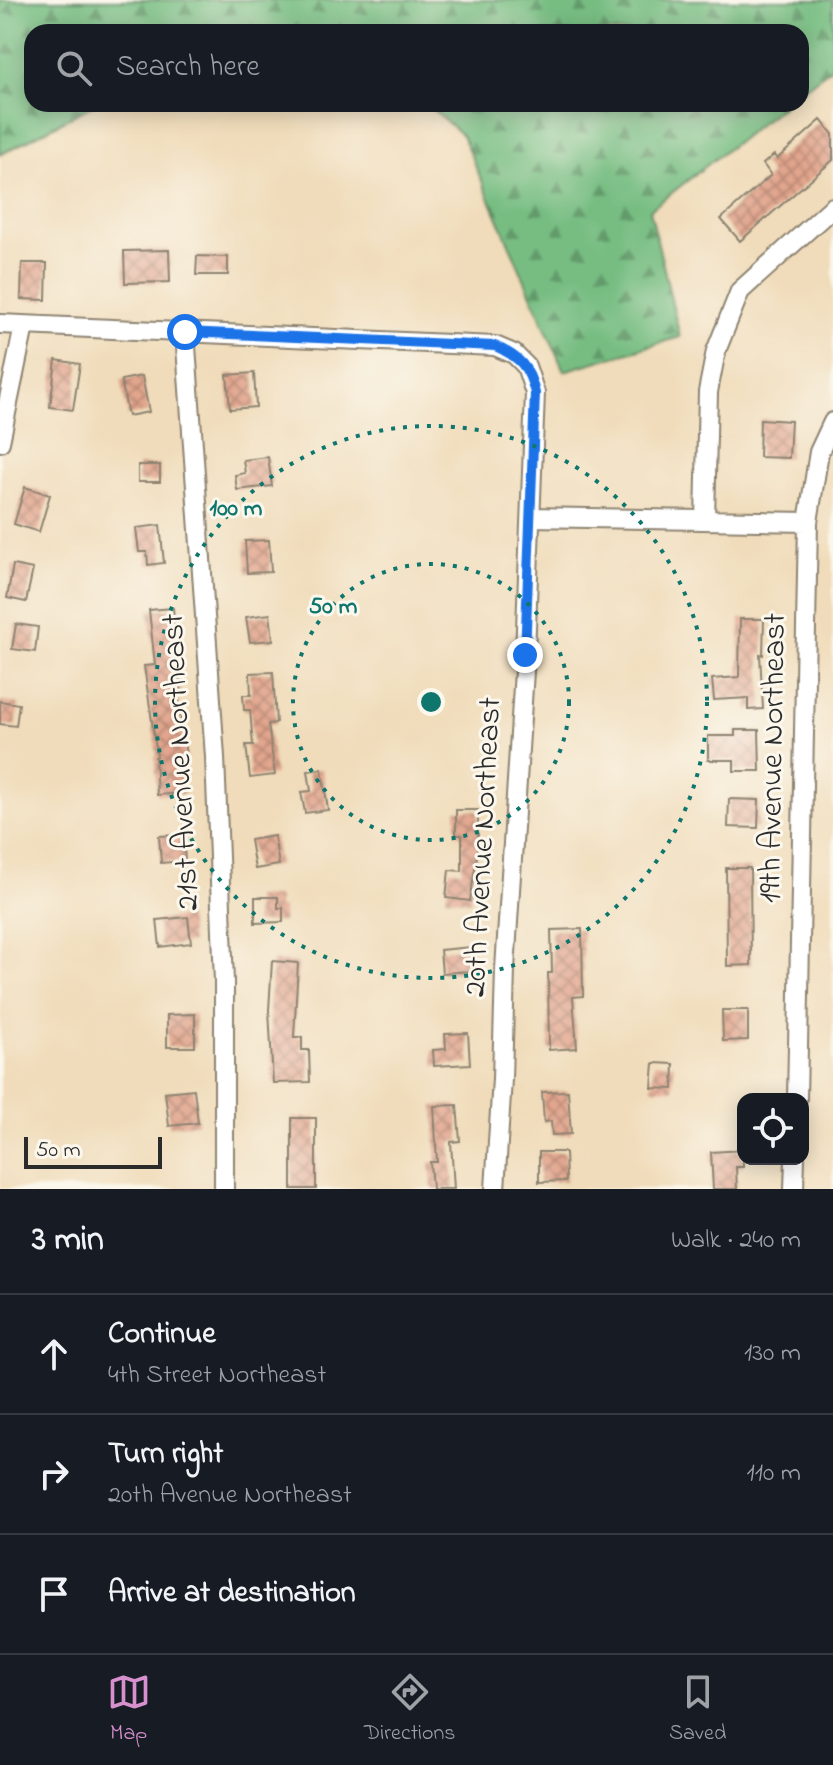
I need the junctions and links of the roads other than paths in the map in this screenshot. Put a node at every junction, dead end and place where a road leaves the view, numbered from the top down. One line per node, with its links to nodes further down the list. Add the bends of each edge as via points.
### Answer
1 (833, 207): 8 (street, via 740,291 716,351 708,392)
2 (0, 324): 3 (street)
3 (24, 326): 4 (street); 6 (street)
4 (185, 332): 7 (street, 20th Avenue Northeast, via 495,346 514,354 526,366 535,393); 12 (street, 21st Avenue Northeast, via 215,757 224,982)
5 (833, 422): 9 (street, 19th Avenue Northeast, via 819,452)
6 (0, 442)
7 (531, 517): 8 (street); 13 (street, 20th Avenue Northeast)
8 (705, 520): 9 (street)
9 (808, 522): 10 (street, 19th Avenue Northeast)
10 (797, 1093)
11 (795, 1165): 14 (street)
12 (224, 1189)
13 (495, 1189)
14 (794, 1189)

